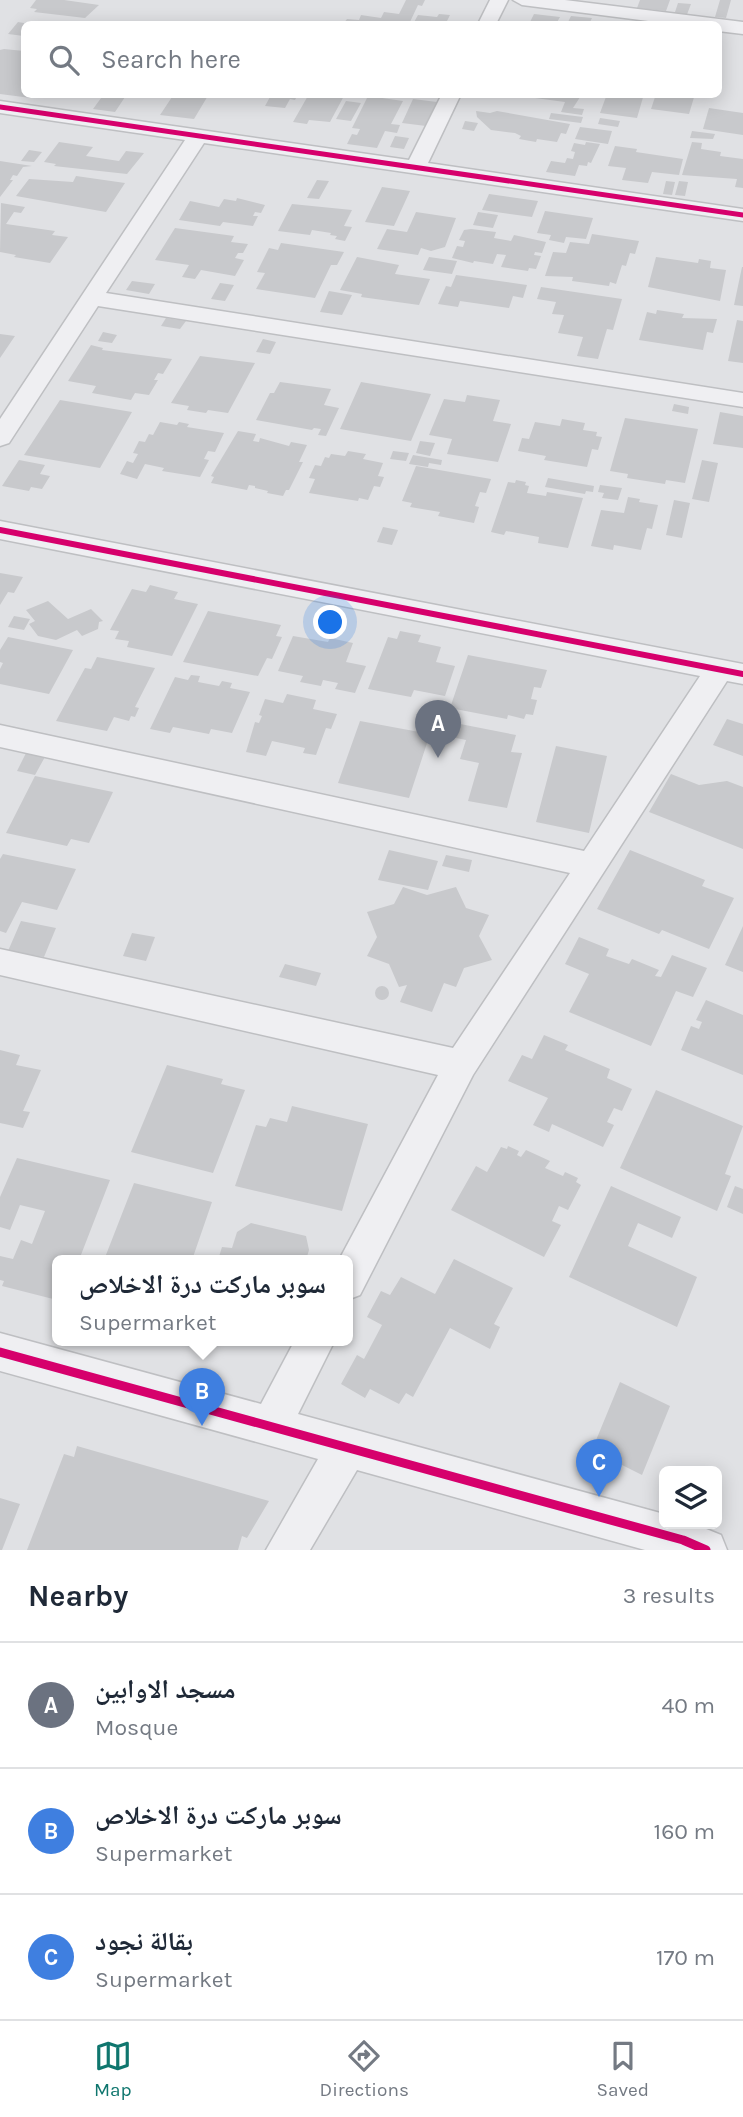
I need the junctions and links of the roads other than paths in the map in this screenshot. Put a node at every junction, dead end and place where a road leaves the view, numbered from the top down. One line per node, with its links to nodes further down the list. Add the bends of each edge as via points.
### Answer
1 (499, 0): 3 (street)
2 (522, 0): 4 (street)
3 (488, 21)
4 (688, 21)
5 (722, 26): 6 (street)
6 (743, 29)
7 (450, 98): 10 (street)
8 (0, 107): 9 (street)
9 (198, 135): 10 (street); 12 (street)
10 (416, 167): 11 (street)
11 (743, 215)
12 (92, 298): 13 (street); 14 (street)
13 (743, 400)
14 (0, 438)
15 (0, 530): 16 (street)
16 (731, 672): 18 (street)
17 (0, 736): 18 (street)
18 (590, 865): 20 (street)
19 (0, 962): 20 (street)
20 (461, 1065): 21 (street)
21 (353, 1271)
22 (313, 1346): 24 (street)
23 (0, 1352): 24 (street)
24 (271, 1426): 25 (street)
25 (347, 1448): 26 (street); 27 (street)
26 (287, 1550)
27 (706, 1550)

